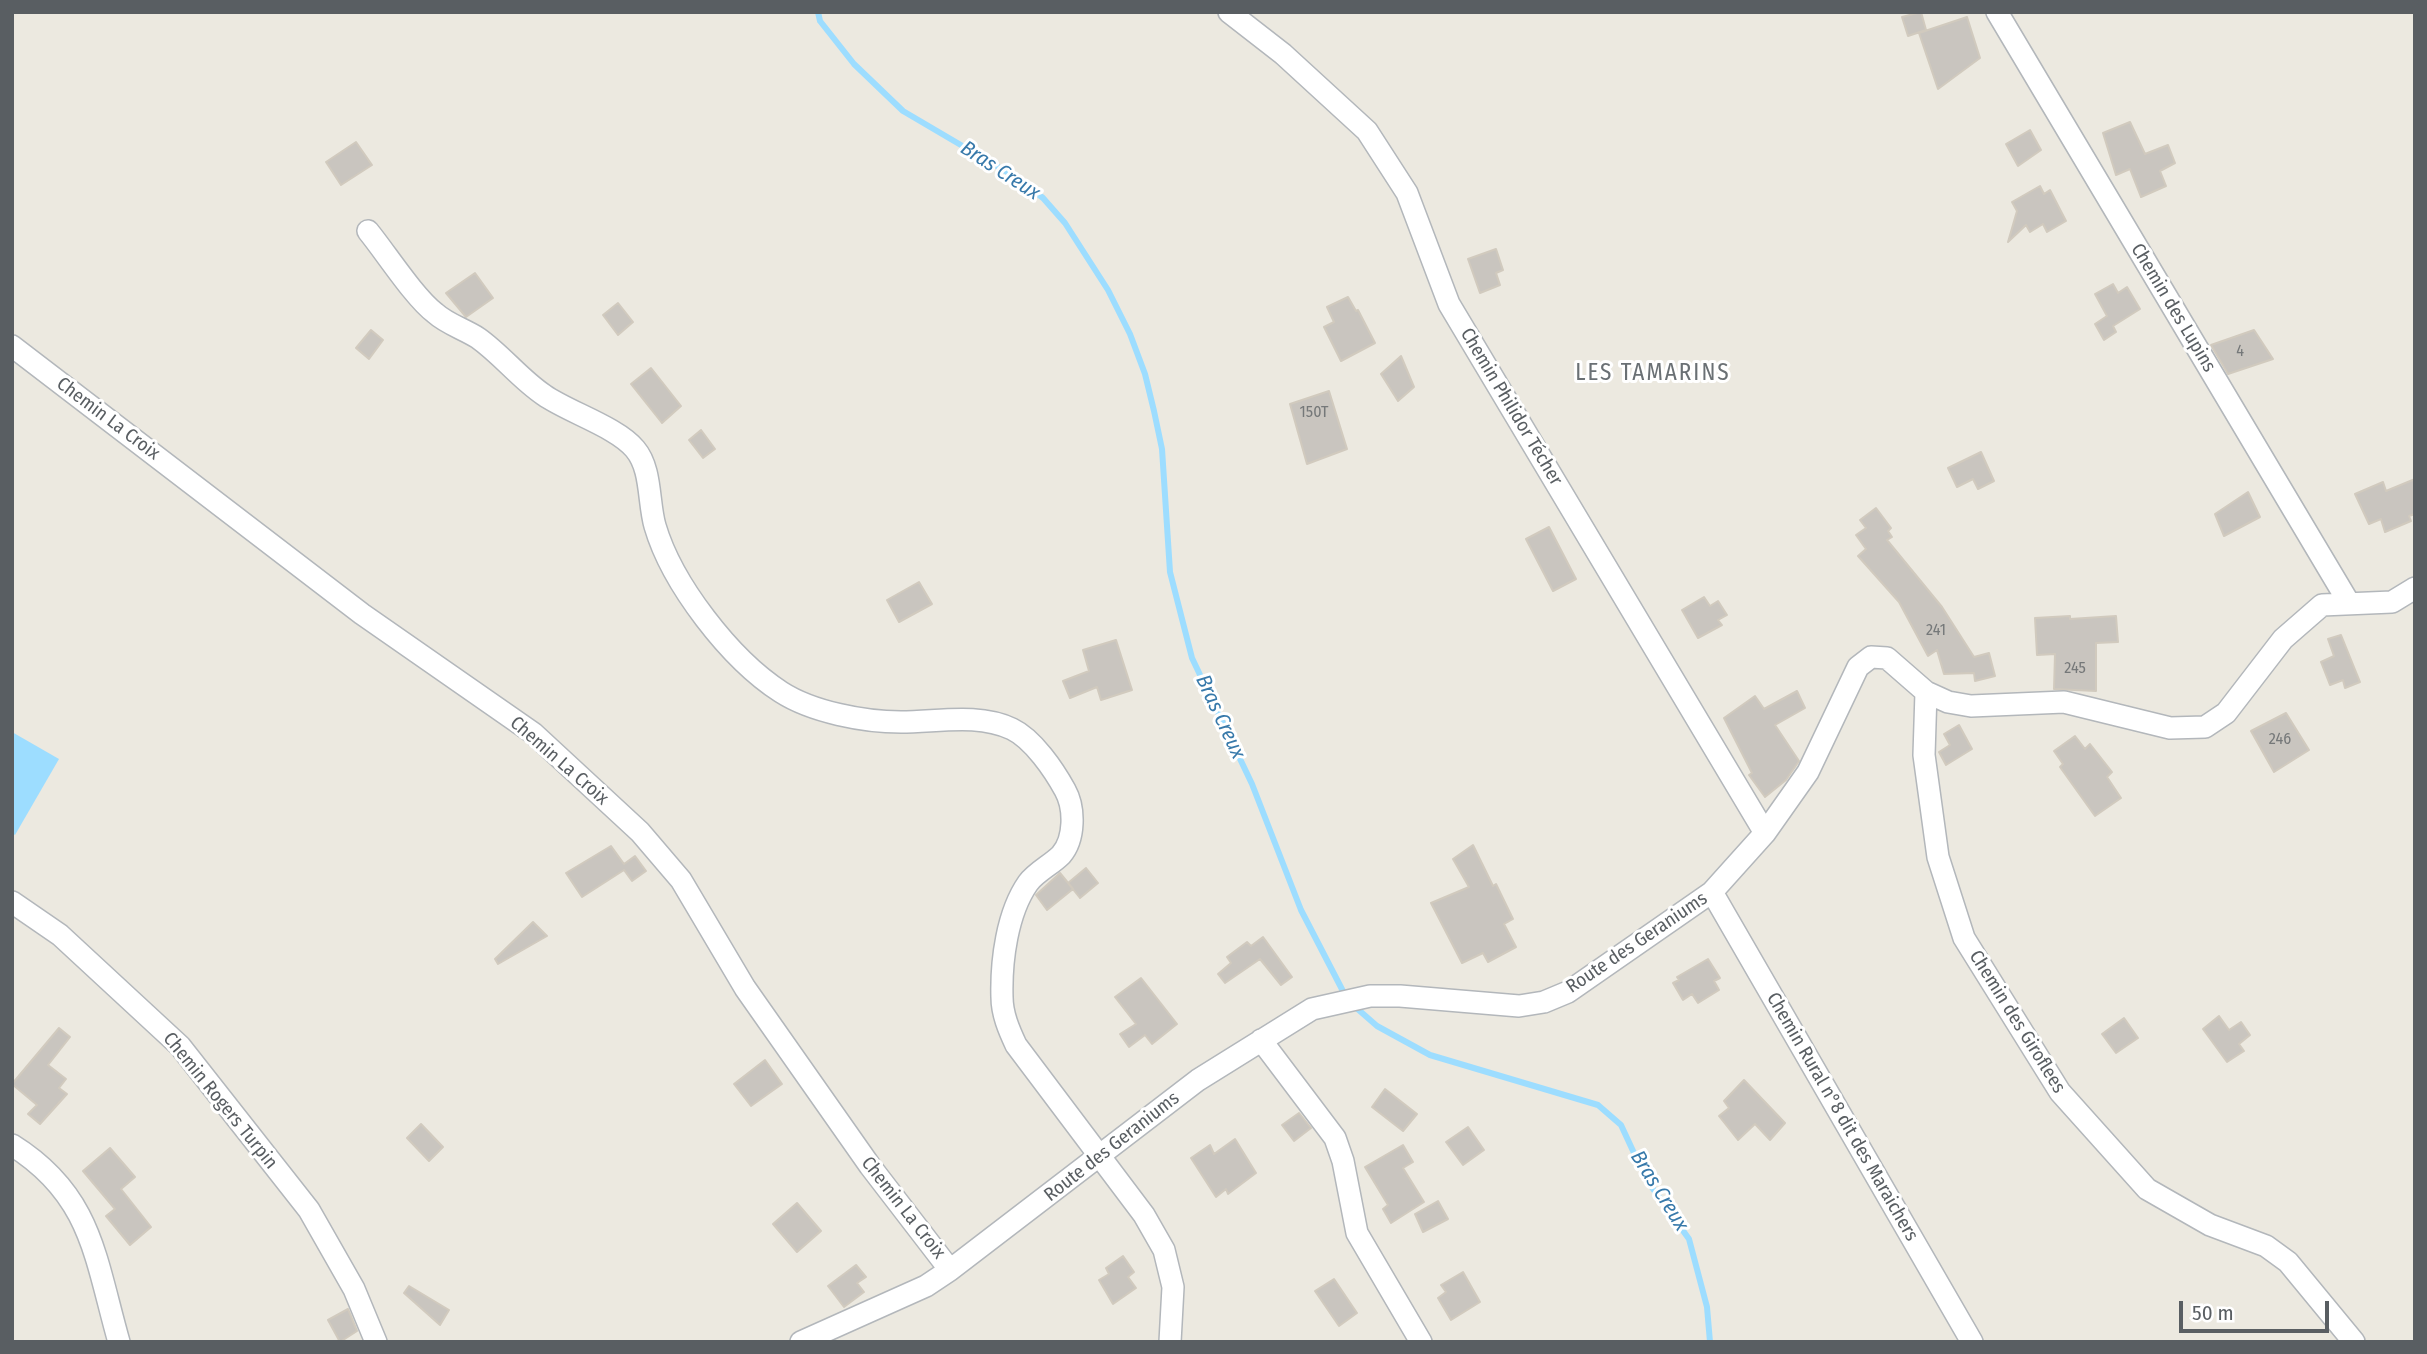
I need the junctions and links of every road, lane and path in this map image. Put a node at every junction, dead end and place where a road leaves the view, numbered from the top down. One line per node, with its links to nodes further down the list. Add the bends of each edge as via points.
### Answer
1 (1229, 12): 8 (street, Chemin Philidor Técher, via 1367,131 1407,193 1450,304)
2 (1997, 12): 6 (street, Chemin des Lupins)
3 (368, 231): 13 (street, via 434,313 479,339 532,388 626,440 637,451 666,559 686,594 758,676 786,695 859,717 898,722 986,721 1027,739 1066,790 1072,821 1062,853 1029,881 1016,905 1001,998 1016,1045)
4 (12, 346): 14 (street, Chemin La Croix, via 362,614 533,733 640,832 681,880 745,988 870,1166)
5 (2415, 588): 6 (street, Route des Geraniums, via 2392,602)
6 (2349, 603): 7 (street, Route des Geraniums, via 2322,605 2283,639 2227,713 2204,727 2170,728 2064,702 1971,706)
7 (1926, 692): 8 (street, Route des Geraniums, via 1887,658 1864,661 1808,772); 21 (street, Chemin des Giroflees, via 1924,755 1938,857 1964,938 2060,1093 2147,1189 2210,1225 2266,1246 2288,1262)
8 (1765, 833): 9 (street, Route des Geraniums)
9 (1712, 892): 11 (street, Route des Geraniums, via 1568,992 1544,1002 1507,1006 1370,996 1312,1009); 20 (street, Chemin Rural n°8 dit des Maraichers)
10 (12, 902): 16 (street, Chemin Rogers Turpin, via 60,935 180,1046 309,1210 354,1289)
11 (1261, 1040): 13 (street, Route des Geraniums, via 1198,1080); 19 (street, via 1335,1138 1357,1233)
12 (12, 1145): 15 (street, via 57,1179 74,1201 89,1233)
13 (1098, 1158): 14 (street, Route des Geraniums); 18 (street, via 1144,1215 1164,1250 1173,1287)
14 (950, 1270): 17 (street, Route des Geraniums, via 926,1286)
15 (119, 1342)
16 (376, 1342)
17 (801, 1342)
18 (1170, 1342)
19 (1421, 1342)
20 (1972, 1342)
21 (2354, 1342)

